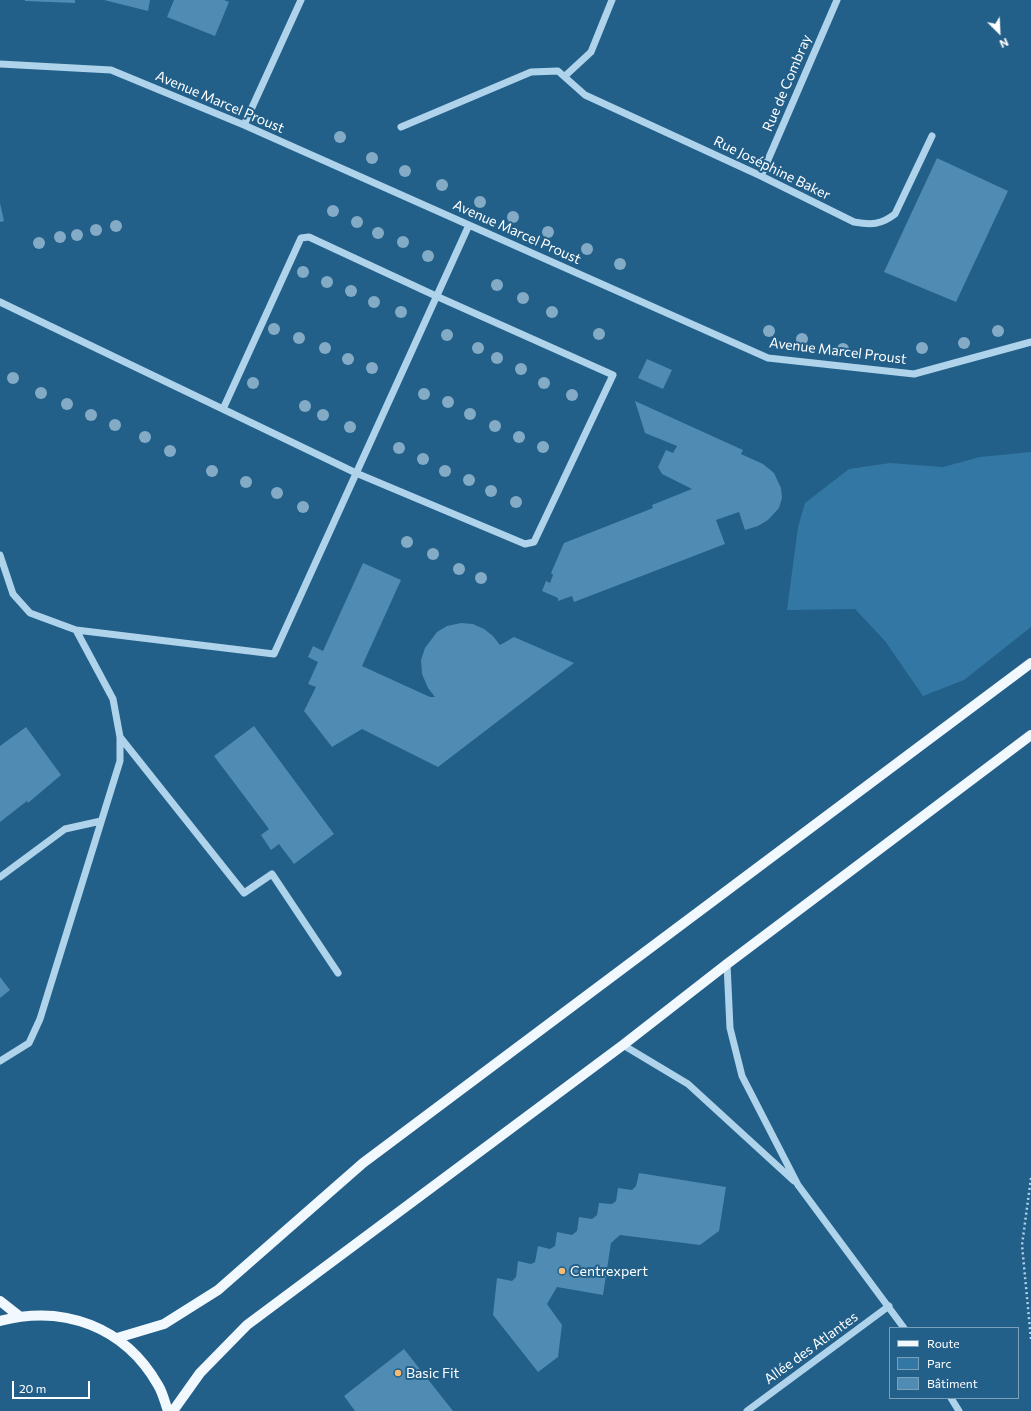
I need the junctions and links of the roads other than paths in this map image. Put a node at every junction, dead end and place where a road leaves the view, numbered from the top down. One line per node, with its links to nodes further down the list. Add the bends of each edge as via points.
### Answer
1 (301, 0): 6 (street)
2 (612, 0): 5 (street, via 591,52)
3 (837, 0): 9 (street, Rue de Combray)
4 (0, 64): 6 (street, Avenue Marcel Proust, via 111,70)
5 (565, 76): 7 (street, Rue Joséphine Baker, via 558,71 531,72); 9 (street, Rue Joséphine Baker, via 585,95)
6 (244, 125): 10 (street, Avenue Marcel Proust)
7 (402, 127)
8 (932, 136): 9 (street, Rue Joséphine Baker, via 895,214 885,222 871,225 854,222)
9 (761, 176)
10 (468, 225): 11 (street); 13 (street, Avenue Marcel Proust, via 768,358 914,374)
11 (436, 296): 14 (street, via 309,236 301,238); 15 (street); 15 (street, via 613,375 534,542 525,544)
12 (0, 302): 14 (street)
13 (1031, 342)
14 (223, 409): 15 (street)
15 (356, 473): 17 (street, via 274,654)
16 (0, 555): 17 (street, via 13,594 30,612)
17 (76, 630): 20 (street, via 113,699)
18 (1031, 663): 33 (main road, via 363,1163 218,1290 164,1324)
19 (1031, 735): 23 (main road)
20 (120, 737): 21 (street, via 120,761); 24 (street, via 244,893 272,874)
21 (101, 821): 22 (street, via 65,829); 26 (street, via 40,1020 28,1042)
22 (0, 877)
23 (727, 964): 25 (main road); 27 (street, via 730,1028 742,1076)
24 (338, 973)
25 (623, 1045): 27 (street, via 688,1084); 36 (main road, via 247,1325 200,1373)
26 (0, 1061)
27 (798, 1185): 29 (street)
28 (0, 1300): 30 (main road)
29 (890, 1306): 32 (street); 37 (street, Allée des Atlantes)
30 (19, 1316): 31 (main road); 33 (main road, via 53,1315 87,1322)
31 (0, 1321)
32 (903, 1327)
33 (117, 1338): 35 (main road, via 141,1360 159,1386)
34 (951, 1399): 38 (street)
35 (168, 1411)
36 (173, 1411)
37 (747, 1411)
38 (959, 1411)

